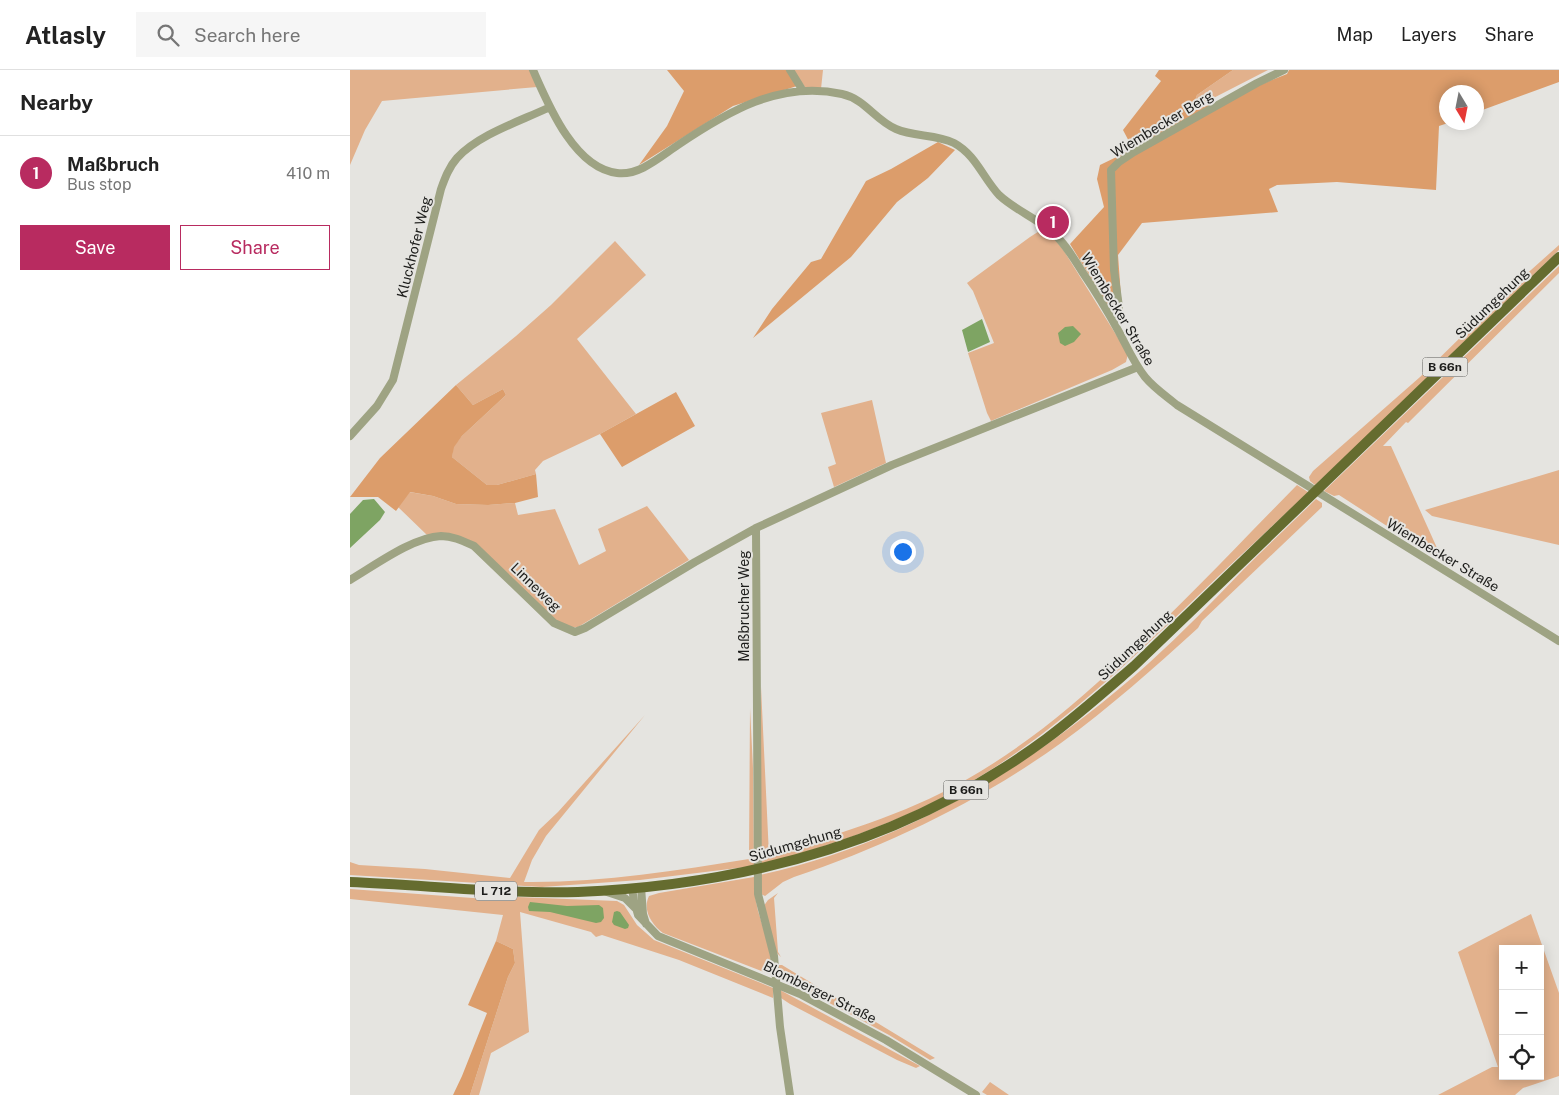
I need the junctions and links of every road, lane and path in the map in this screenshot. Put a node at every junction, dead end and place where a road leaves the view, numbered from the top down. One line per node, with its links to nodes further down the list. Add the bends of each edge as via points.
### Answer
1 (533, 70): 5 (street, Wiembecker Straße)
2 (790, 70): 4 (street)
3 (1284, 70): 7 (street, Wiembecker Berg, via 1134,152 1111,170 1114,270 1120,307)
4 (803, 91): 5 (street, Wiembecker Straße, via 760,100 730,112 644,167 622,174 603,169 580,152 562,130); 7 (street, Wiembecker Straße, via 844,95 862,103 895,129 944,139 962,148 999,194 1061,241)
5 (550, 107): 9 (street, Kluckhofer Weg, via 474,143 457,158 447,173 393,380 377,406)
6 (1559, 257): 14 (main road, Südumgehung / B 66n, via 1141,659 1045,739 967,790 859,840 800,859 725,877)
7 (1113, 321): 8 (street, Wiembecker Straße)
8 (1138, 367): 10 (street, via 901,462); 12 (street, Wiembecker Straße, via 1177,405)
9 (350, 436)
10 (756, 528): 11 (street, Linneweg, via 575,632 554,623 474,546 458,538 440,536 423,539); 18 (street, Maßbrucher Weg, via 757,888 773,948)
11 (350, 580)
12 (1559, 641)
13 (350, 882): 15 (main road, L 712, via 499,891)
14 (636, 888): 15 (main road, L 712); 16 (street, Blomberger Straße); 17 (street)
15 (602, 890): 16 (street, via 621,896)
16 (635, 908): 17 (street, Blomberger Straße)
17 (647, 926): 19 (street, Blomberger Straße, via 666,941 760,976 816,1002)
18 (790, 1095)
19 (976, 1095)

